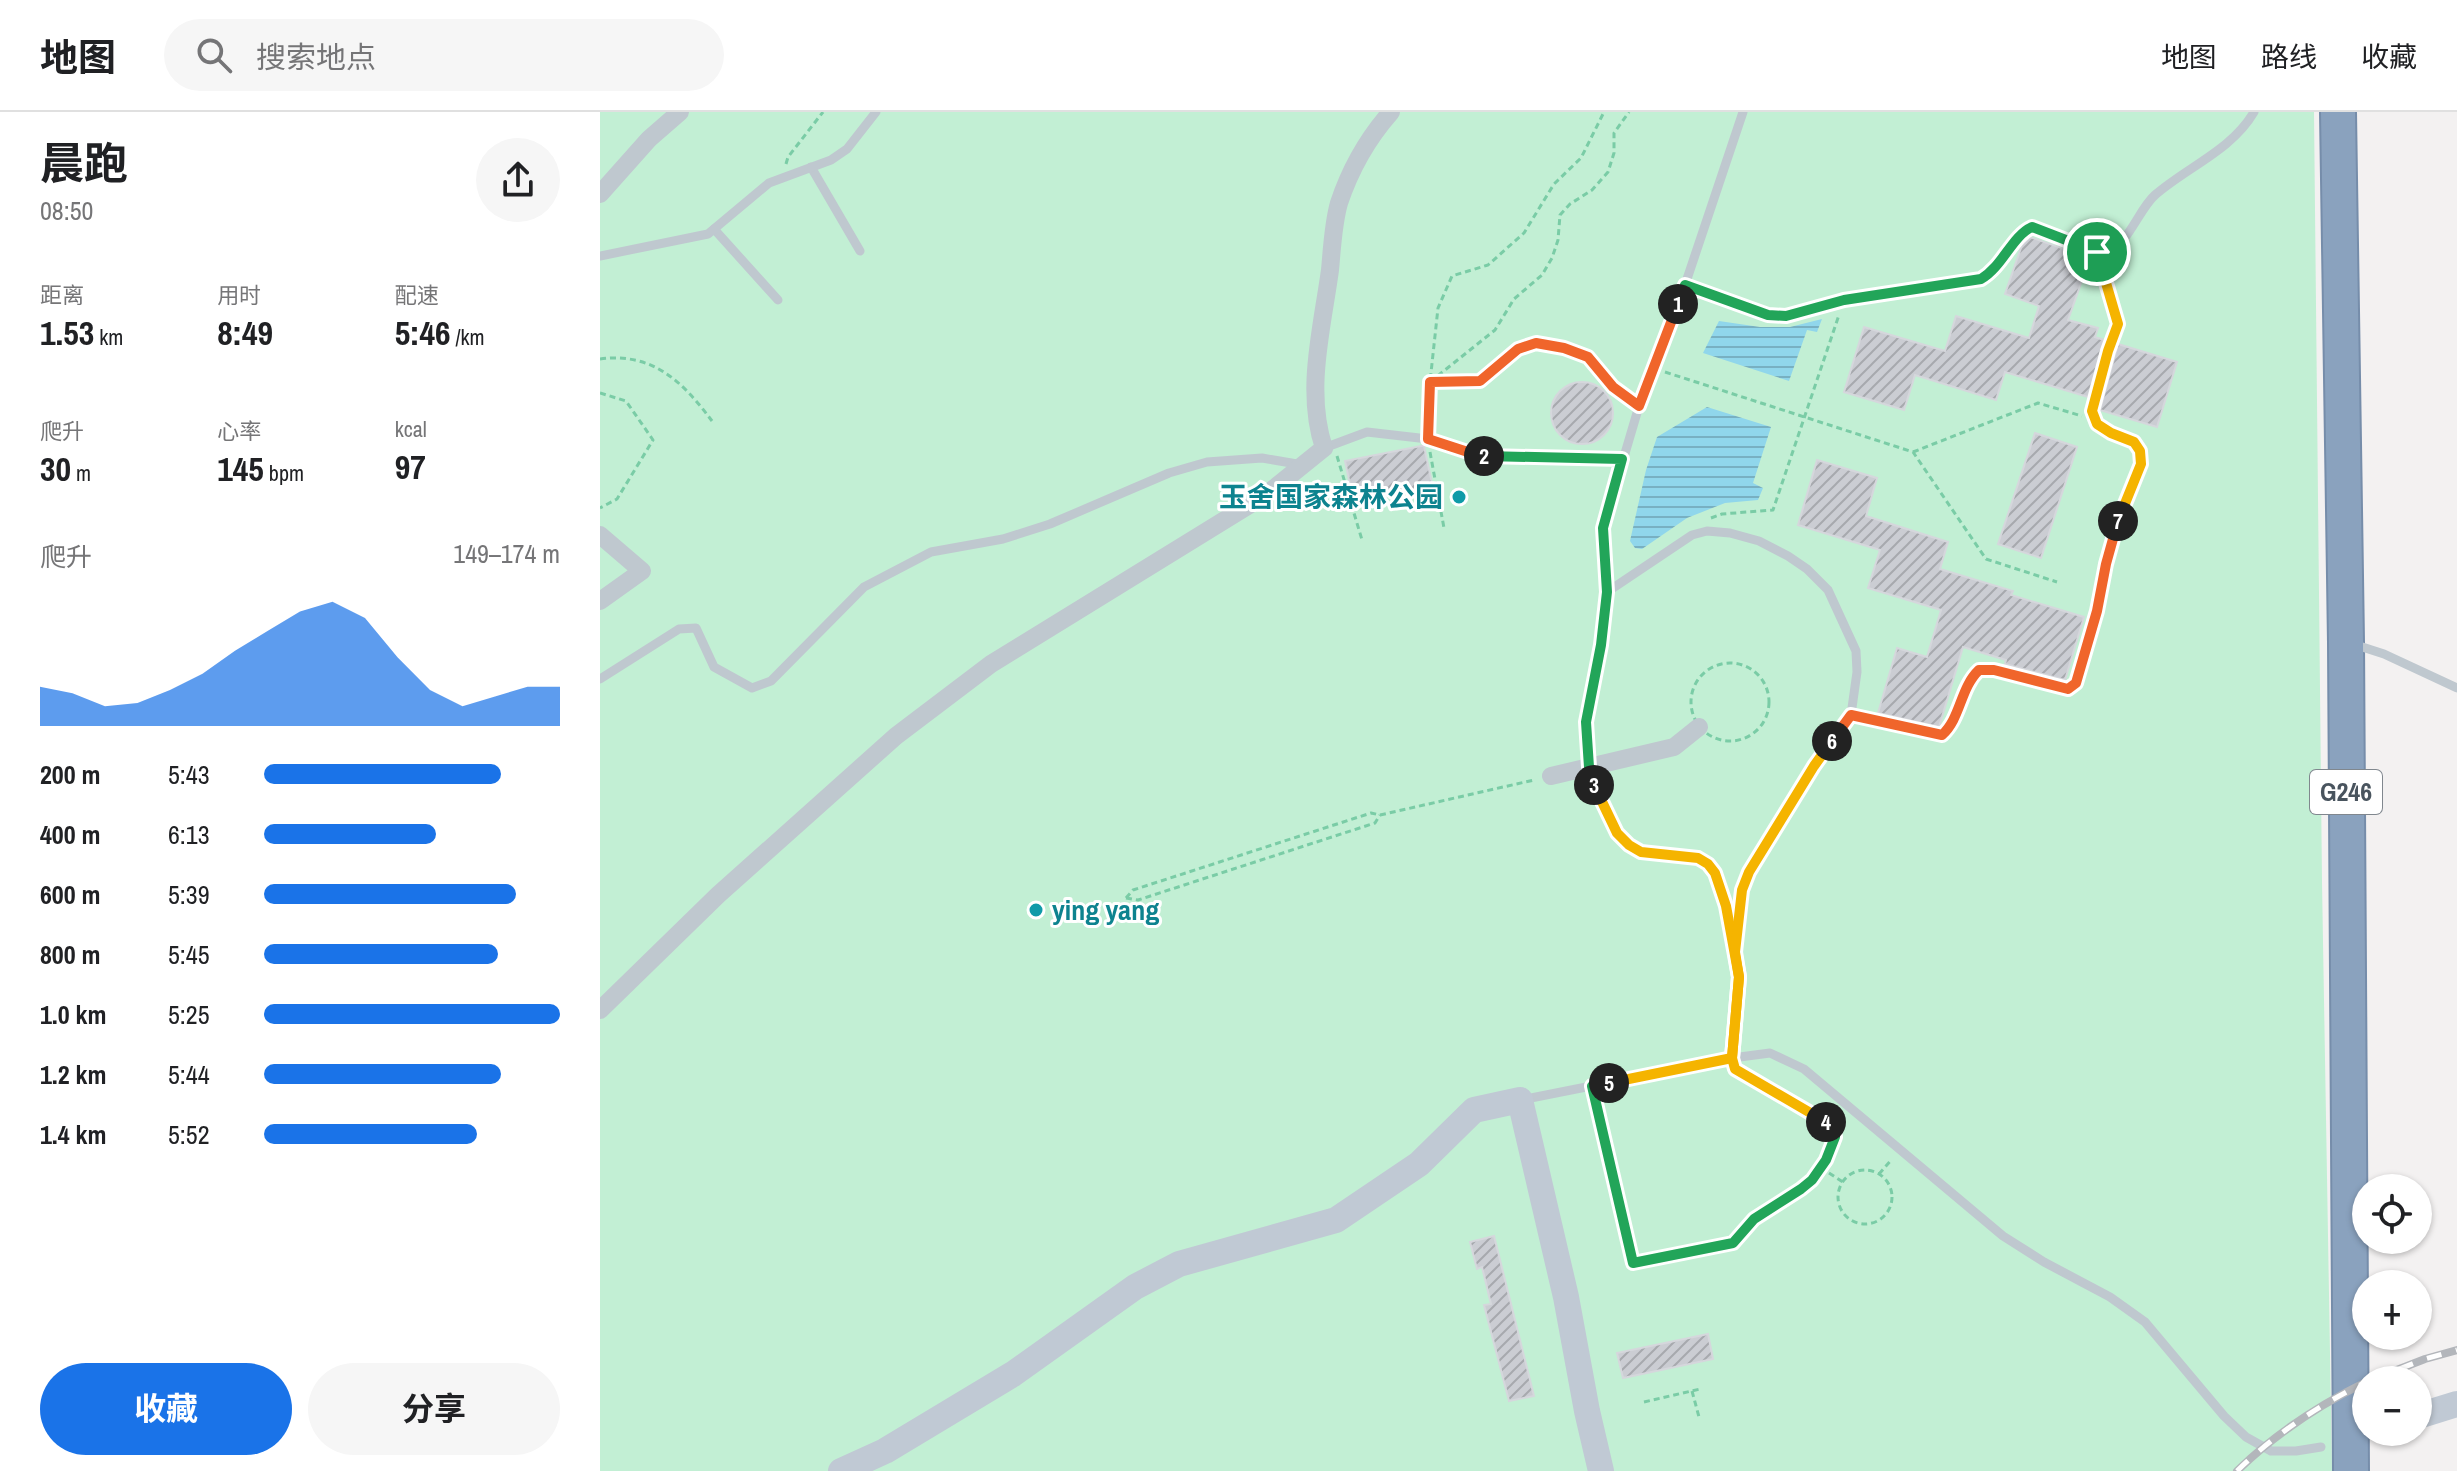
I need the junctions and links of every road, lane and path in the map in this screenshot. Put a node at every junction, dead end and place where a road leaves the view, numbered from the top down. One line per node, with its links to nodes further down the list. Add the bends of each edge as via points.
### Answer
1 (680, 112): 12 (street)
2 (823, 112): 11 (path, via 788,157)
3 (876, 112): 10 (lane, via 847,149)
4 (1391, 112): 29 (street, via 1375,130 1338,205 1314,385 1317,426)
5 (1604, 112): 22 (path, via 1581,158 1554,184 1524,233 1488,265 1452,276 1438,308)
6 (1629, 112): 22 (path, via 1614,133 1608,172 1560,215 1558,240 1542,275 1514,299 1495,330)
7 (1743, 112): 17 (lane)
8 (2254, 112): 15 (lane, via 2219,150 2154,196 2112,250)
9 (2338, 112): 41 (highway, G246)
10 (811, 167): 11 (lane); 14 (lane)
11 (787, 175): 13 (lane, via 769,183)
12 (600, 194)
13 (714, 229): 16 (lane); 18 (lane)
14 (860, 251)
15 (2097, 252): 19 (lane, via 2032,227 1981,279); 25 (lane, via 2118,324)
16 (600, 256)
17 (1685, 285): 19 (lane, via 1768,315 1786,316); 21 (lane)
18 (778, 300)
19 (1844, 300): 26 (path)
20 (600, 359): 27 (path, via 636,360 661,368)
21 (1654, 367): 24 (lane); 26 (path)
22 (1430, 382): 24 (path, via 1480,381 1518,349 1536,343 1588,357 1613,387); 28 (path)
23 (600, 393): 33 (path, via 626,401 653,440 617,499)
24 (1639, 406): 31 (lane)
25 (2092, 411): 30 (path, via 2082,416 2038,403); 44 (lane, via 2097,424 2134,442 2141,464 2117,524 2076,683 2068,689 1979,670 1942,735)
26 (1805, 417): 30 (path); 35 (path, via 1773,510 1722,514 1708,519)
27 (712, 421)
28 (1428, 439): 29 (lane, via 1367,432); 31 (lane, via 1477,455); 34 (path)
29 (1329, 446): 32 (street); 37 (path)
30 (1913, 452): 38 (path, via 1986,559)
31 (1622, 459): 39 (lane, via 1603,528)
32 (1303, 465): 42 (lane, via 1262,458 1207,462 1003,539 931,552 864,587 771,681 752,688 714,667 696,628 679,629); 50 (street, via 1267,494 991,664 896,736 718,895)
33 (600, 508)
34 (1444, 528)
35 (1707, 531): 39 (lane, via 1692,535); 44 (lane, via 1759,541 1807,569 1828,590 1856,651)
36 (600, 535): 40 (street, via 642,571)
37 (1362, 540)
38 (2057, 582)
39 (1607, 592): 46 (lane, via 1586,722)
40 (600, 601)
41 (2346, 642): 43 (lane); 62 (highway, G246)
42 (600, 679)
43 (2457, 688)
44 (1851, 715): 49 (lane, via 1749,872)
45 (1699, 727): 45 (path, via 1724,741 1742,739 1758,729 1769,704 1760,677 1744,666 1726,663 1701,676 1690,701); 46 (street, via 1674,747)
46 (1589, 767): 47 (street); 49 (lane, via 1599,798 1629,845 1708,864 1726,906)
47 (1551, 776): 48 (path)
48 (1380, 815): 48 (path, via 1371,813 1133,890 1126,898 1138,900 1375,823)
49 (1735, 952): 51 (lane, via 1739,977)
50 (600, 1010)
51 (1732, 1058): 52 (lane); 52 (lane, via 1735,1069 1827,1123 1835,1137 1832,1147 1812,1180 1754,1219 1733,1243 1633,1263); 54 (lane, via 1770,1053 1804,1069)
52 (1592, 1086): 53 (lane)
53 (1520, 1100): 63 (street, via 1474,1110 1419,1164 1336,1220 1179,1264 1135,1287 1013,1374 885,1451); 64 (street)
54 (1900, 1149): 55 (path); 62 (lane, via 2003,1236 2145,1322 2246,1437 2271,1451 2296,1451)
55 (1879, 1175): 55 (path, via 1854,1172 1839,1188 1839,1204 1853,1221 1876,1222 1887,1212 1891,1190)
56 (1700, 1389): 57 (path)
57 (1692, 1391): 58 (path); 61 (path)
58 (1644, 1402)
59 (2457, 1404): 60 (street)
60 (2432, 1412)
61 (1699, 1417)
62 (2345, 1438): 65 (highway, G246)
63 (841, 1471)
64 (1601, 1471)
65 (2351, 1471)

